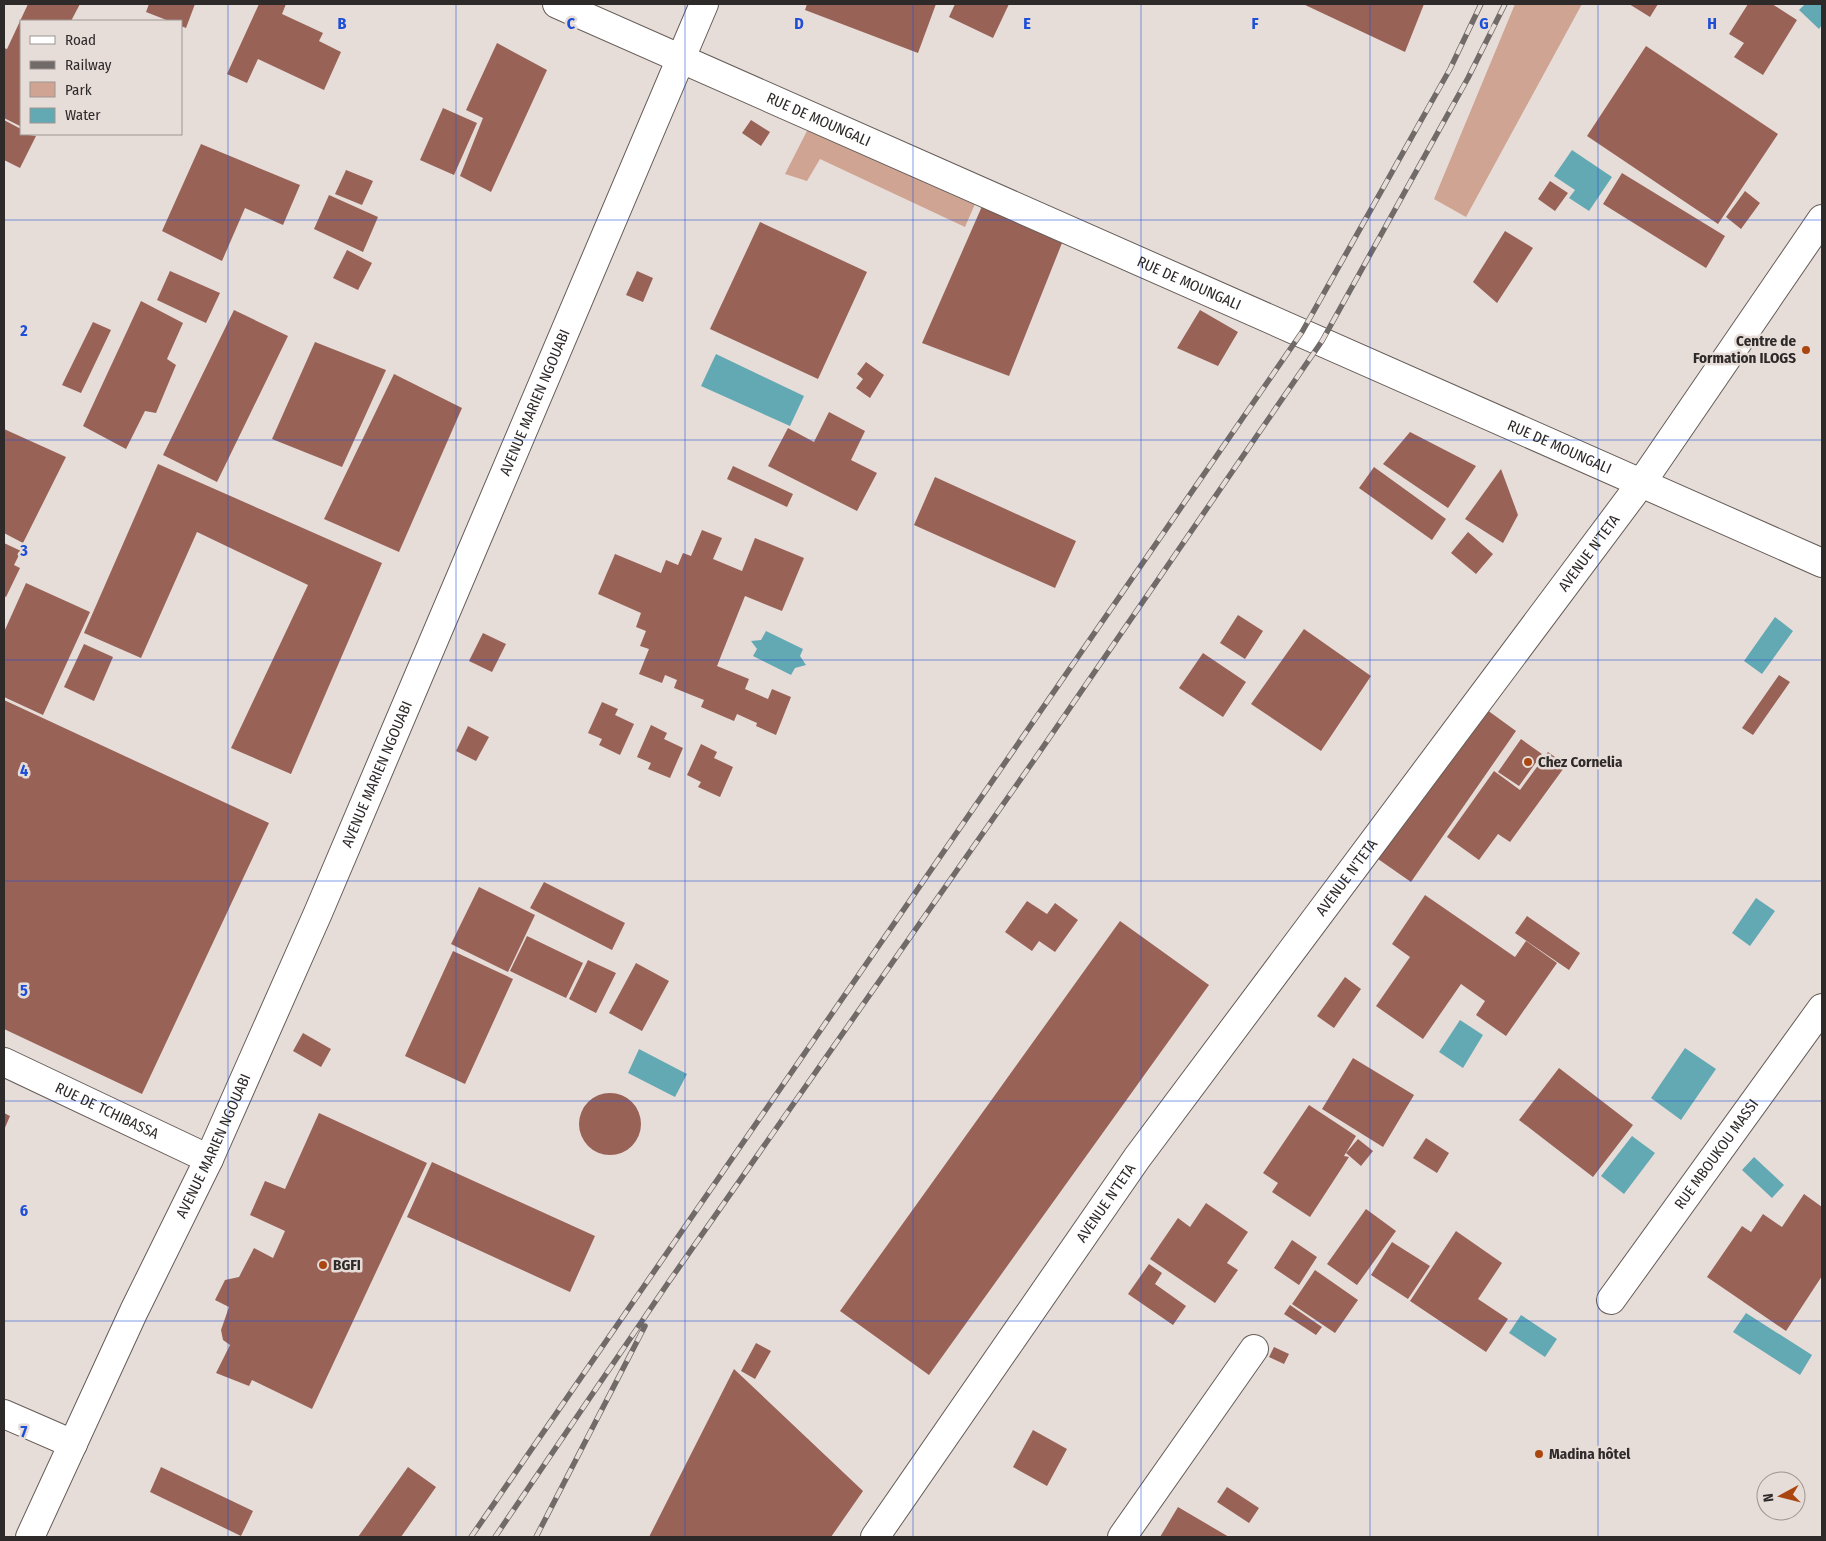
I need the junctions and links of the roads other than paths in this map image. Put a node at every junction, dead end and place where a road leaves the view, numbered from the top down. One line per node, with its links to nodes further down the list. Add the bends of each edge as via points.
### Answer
1 (557, 4): 3 (street, RUE DE MOUNGALI)
2 (704, 4): 3 (street, AVENUE MARIEN NGOUABI)
3 (680, 59): 5 (street, RUE DE MOUNGALI); 9 (street, AVENUE MARIEN NGOUABI, via 318,913)
4 (1822, 219): 5 (street, AVENUE N'TETA)
5 (1642, 482): 6 (street, RUE DE MOUNGALI); 15 (street, AVENUE N'TETA, via 1138,1158)
6 (1822, 562)
7 (1822, 1008): 10 (street, RUE MBOUKOU MASSI)
8 (4, 1062): 9 (street, RUE DE TCHIBASSA)
9 (209, 1159): 13 (street, AVENUE MARIEN NGOUABI, via 134,1311)
10 (1611, 1300)
11 (1254, 1349): 16 (street)
12 (4, 1414): 13 (street)
13 (74, 1444): 14 (street, AVENUE MARIEN NGOUABI)
14 (30, 1537)
15 (875, 1537)
16 (1122, 1537)

